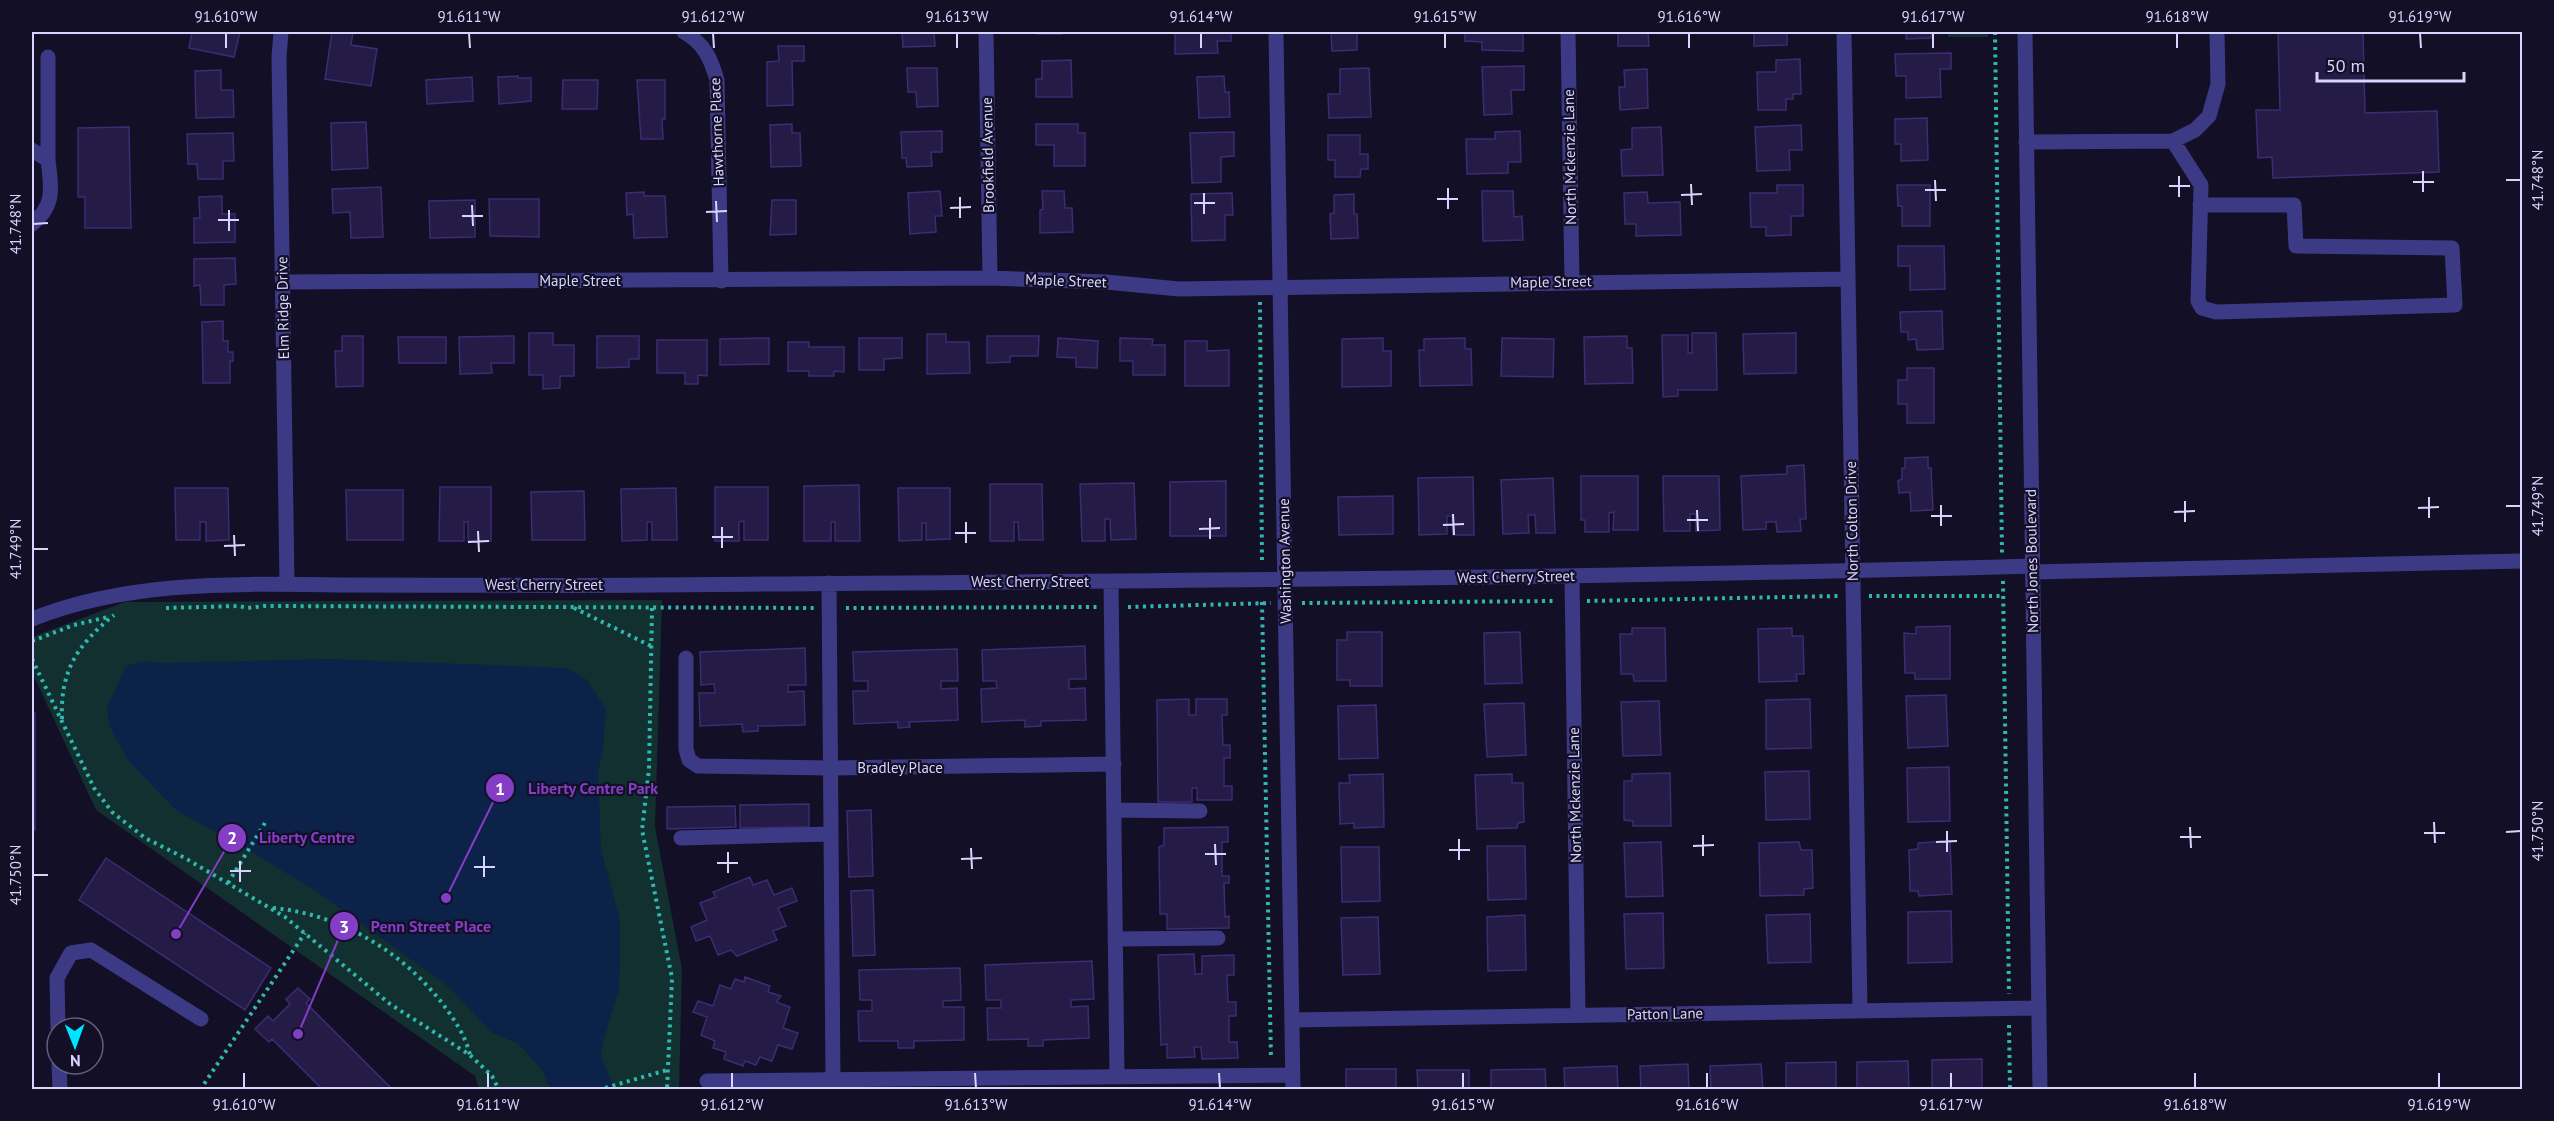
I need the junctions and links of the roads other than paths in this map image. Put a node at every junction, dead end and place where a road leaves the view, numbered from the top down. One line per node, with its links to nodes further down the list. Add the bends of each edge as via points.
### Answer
1 (281, 32): 19 (street, Elm Ridge Drive)
2 (684, 32): 18 (street, Hawthorne Place, via 701,44 712,61 717,80)
3 (986, 32): 16 (street, Brookfield Avenue)
4 (1276, 32): 21 (street, Washington Avenue)
5 (1568, 32): 20 (street, North Mckenzie Lane)
6 (1844, 32): 17 (street, North Colton Drive)
7 (2025, 32): 10 (street, North Jones Boulevard)
8 (2217, 32): 11 (street, via 2218,84 2209,116 2195,130)
9 (48, 57): 13 (street)
10 (2026, 141): 11 (street); 23 (street, North Jones Boulevard)
11 (2173, 141): 14 (street, via 2201,185)
12 (32, 150): 13 (street)
13 (48, 160): 15 (street, via 52,195)
14 (2200, 205): 14 (street, via 2198,301 2202,308 2216,312 2456,305 2452,248 2296,246 2294,205)
15 (32, 225)
16 (990, 278): 18 (street, Maple Street); 21 (street, Maple Street, via 1106,282 1179,290)
17 (1848, 279): 20 (street, Maple Street); 24 (street, North Colton Drive)
18 (721, 280): 19 (street, Maple Street)
19 (283, 282): 29 (street, Elm Ridge Drive)
20 (1572, 282): 21 (street, Maple Street)
21 (1280, 287): 26 (street, Washington Avenue)
22 (2523, 561): 23 (street, West Cherry Street)
23 (2033, 569): 24 (street, West Cherry Street); 40 (street, North Jones Boulevard)
24 (1853, 570): 25 (street, West Cherry Street); 41 (street, North Colton Drive)
25 (1572, 576): 26 (street, West Cherry Street); 42 (street, North Mckenzie Lane)
26 (1285, 581): 28 (street, West Cherry Street); 45 (street, Washington Avenue)
27 (829, 582): 28 (street, West Cherry Street); 29 (street, West Cherry Street); 33 (street)
28 (1111, 582): 32 (street)
29 (287, 584): 30 (street, West Cherry Street, via 162,588 107,596)
30 (32, 619)
31 (686, 658): 33 (street, Bradley Place, via 689,760 708,768)
32 (1114, 764): 33 (street, Bradley Place); 34 (street)
33 (831, 768): 36 (street)
34 (1114, 810): 35 (street); 39 (street)
35 (1200, 810)
36 (831, 834): 37 (street); 47 (street)
37 (681, 838)
38 (1218, 938): 39 (street)
39 (1115, 939): 46 (street)
40 (2038, 1008): 41 (street, Patton Lane); 50 (street, North Jones Boulevard)
41 (1860, 1011): 42 (street, Patton Lane)
42 (1578, 1015): 45 (street, Patton Lane)
43 (58, 1016): 44 (street, via 57,978 71,953 91,950)
44 (201, 1019)
45 (1292, 1020): 49 (street, Washington Avenue)
46 (1117, 1077): 47 (street); 49 (street, via 1271,1076)
47 (833, 1080): 48 (street)
48 (707, 1081)
49 (1293, 1082)
50 (2040, 1089)

